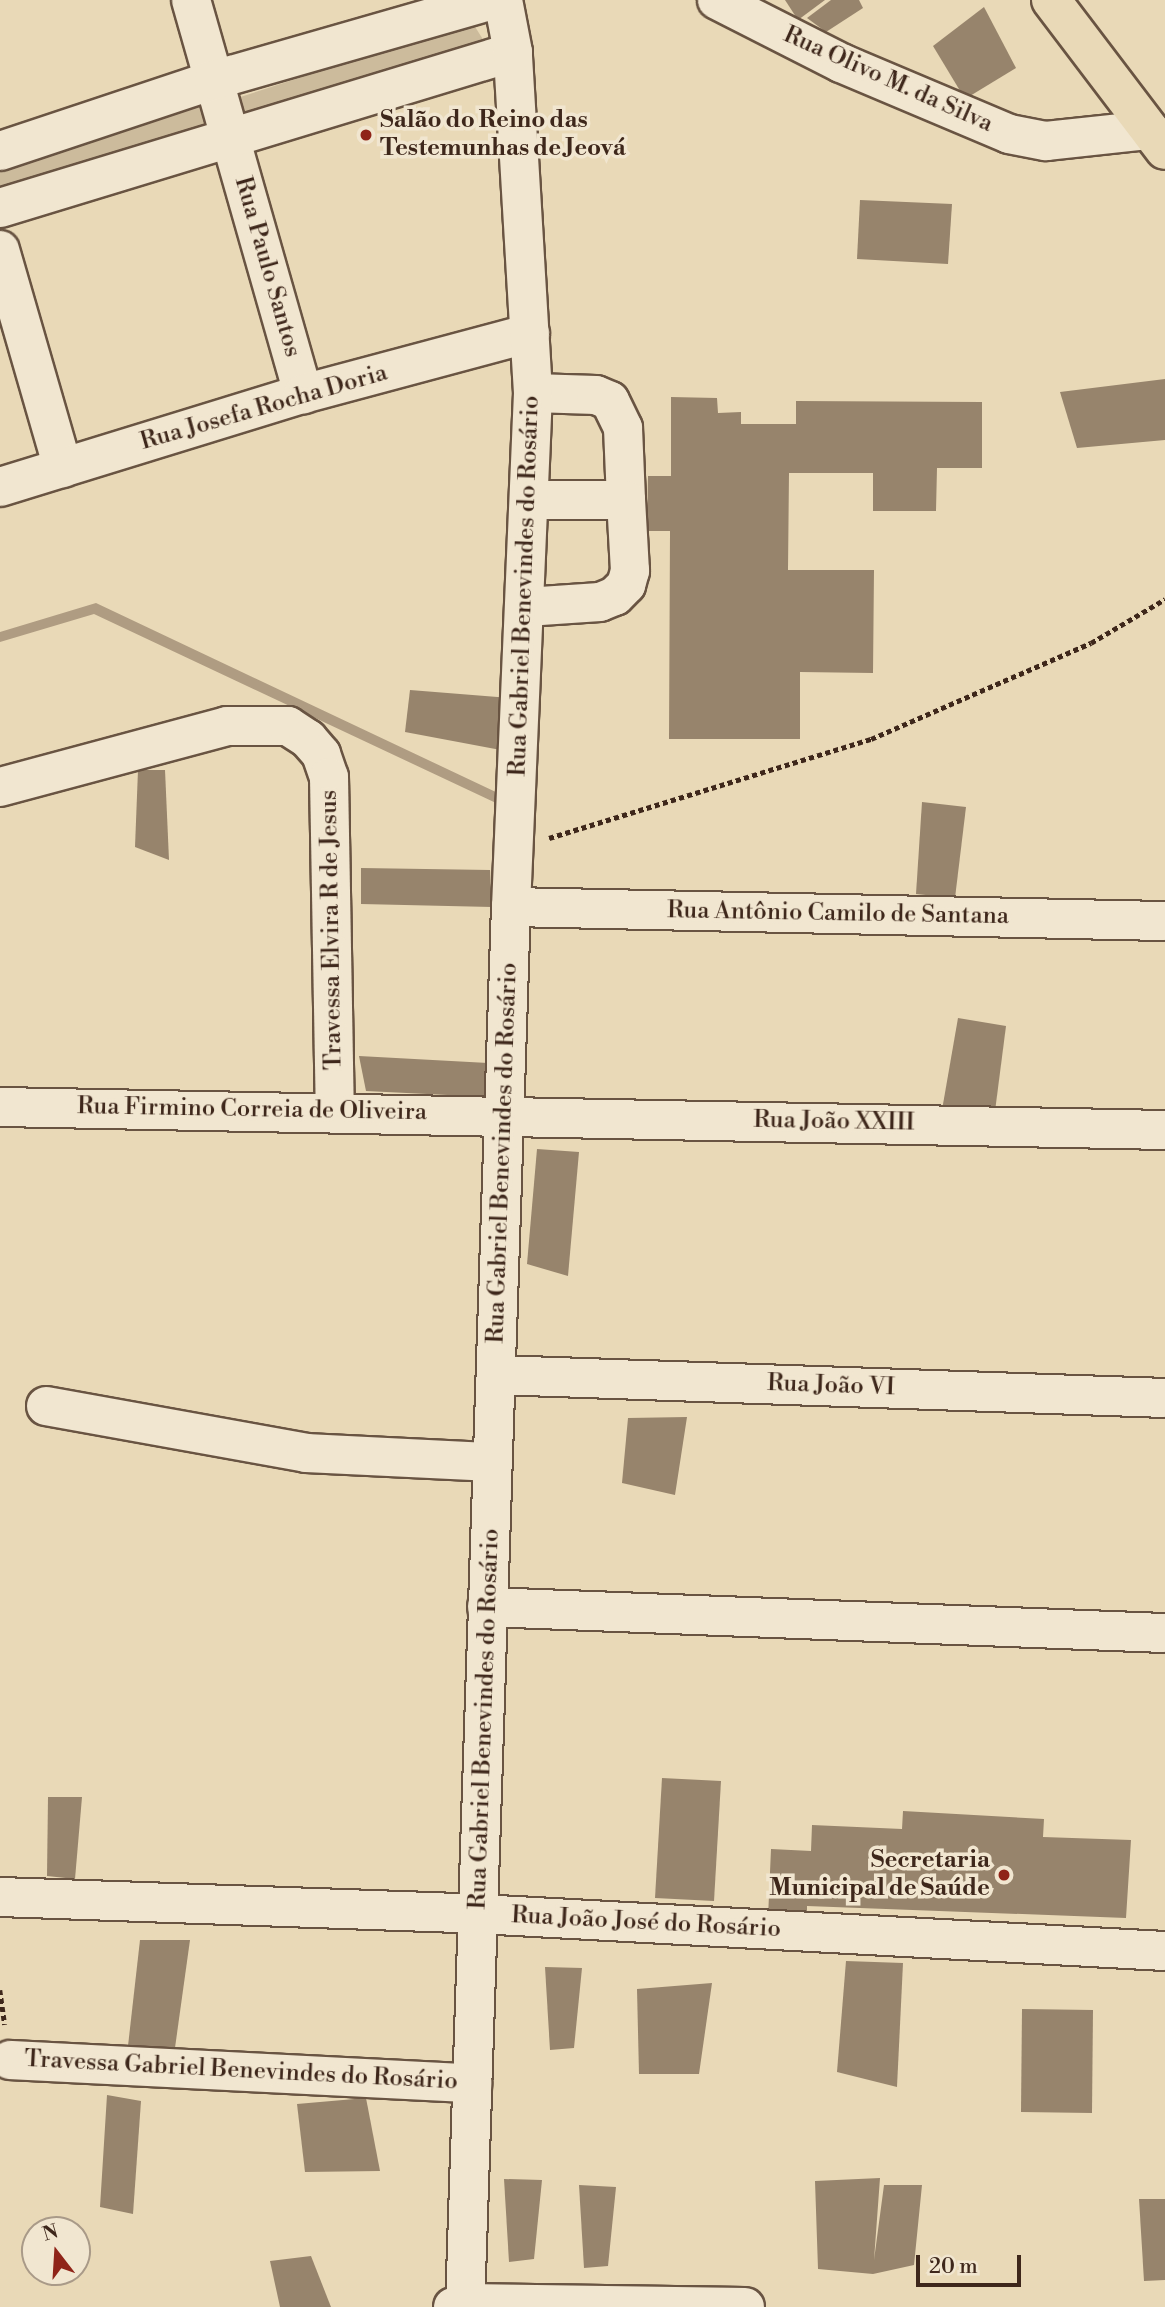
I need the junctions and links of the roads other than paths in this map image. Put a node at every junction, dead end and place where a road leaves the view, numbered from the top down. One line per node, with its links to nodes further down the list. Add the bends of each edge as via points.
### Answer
1 (191, 0): 7 (street, Rua Paulo Santos)
2 (493, 0): 7 (street)
3 (503, 0): 6 (street, Rua Gabriel Benevindes do Rosário)
4 (717, 0): 9 (street, Rua Olivo M. da Silva, via 841,63 1009,134 1046,141)
5 (1051, 0): 9 (main road)
6 (513, 52): 8 (street); 13 (street, Rua Gabriel Benevindes do Rosário)
7 (214, 80): 8 (street, Rua Paulo Santos); 10 (street)
8 (231, 140): 11 (street); 15 (street, Rua Paulo Santos)
9 (1157, 140)
10 (0, 151)
11 (0, 208)
12 (0, 250): 16 (street)
13 (530, 333): 14 (street, Rua Gabriel Benevindes do Rosário); 15 (street, Rua Josefa Rocha Doria)
14 (533, 393): 18 (street, Rua Gabriel Benevindes do Rosário); 19 (street, via 596,395 610,401 623,428)
15 (303, 394): 16 (street, Rua Josefa Rocha Doria)
16 (63, 468): 17 (street, Rua Josefa Rocha Doria)
17 (0, 487)
18 (531, 500): 19 (street); 20 (street, Rua Gabriel Benevindes do Rosário)
19 (626, 500): 20 (street, via 630,571 626,585 600,603)
20 (526, 607): 22 (street, Rua Gabriel Benevindes do Rosário)
21 (0, 786): 25 (street, Travessa Elvira R de Jesus, via 227,726 288,726 321,754 329,777 331,808)
22 (511, 906): 23 (street, Rua Antônio Camilo de Santana); 26 (street, Rua Gabriel Benevindes do Rosário)
23 (1165, 921)
24 (0, 1107): 25 (street, Rua Firmino Correia de Oliveira)
25 (335, 1111): 26 (street, Rua Firmino Correia de Oliveira)
26 (504, 1114): 27 (street, Rua João XXIII); 28 (street, Rua Gabriel Benevindes do Rosário)
27 (1165, 1130)
28 (497, 1375): 29 (street, Rua João VI); 31 (street, Rua Gabriel Benevindes do Rosário)
29 (1165, 1398)
30 (46, 1406): 31 (street, via 306,1453)
31 (493, 1462): 32 (street, Rua Gabriel Benevindes do Rosário)
32 (487, 1607): 33 (street); 35 (street, Rua Gabriel Benevindes do Rosário)
33 (1165, 1633)
34 (0, 1896): 35 (street, Rua João José do Rosário)
35 (479, 1914): 36 (street, Rua João José do Rosário); 38 (street, Rua Gabriel Benevindes do Rosário)
36 (1165, 1951)
37 (10, 2060): 38 (street, Travessa Gabriel Benevindes do Rosário)
38 (472, 2083): 39 (street, Rua Gabriel Benevindes do Rosário)
39 (461, 2306): 40 (street)
40 (745, 2307)

